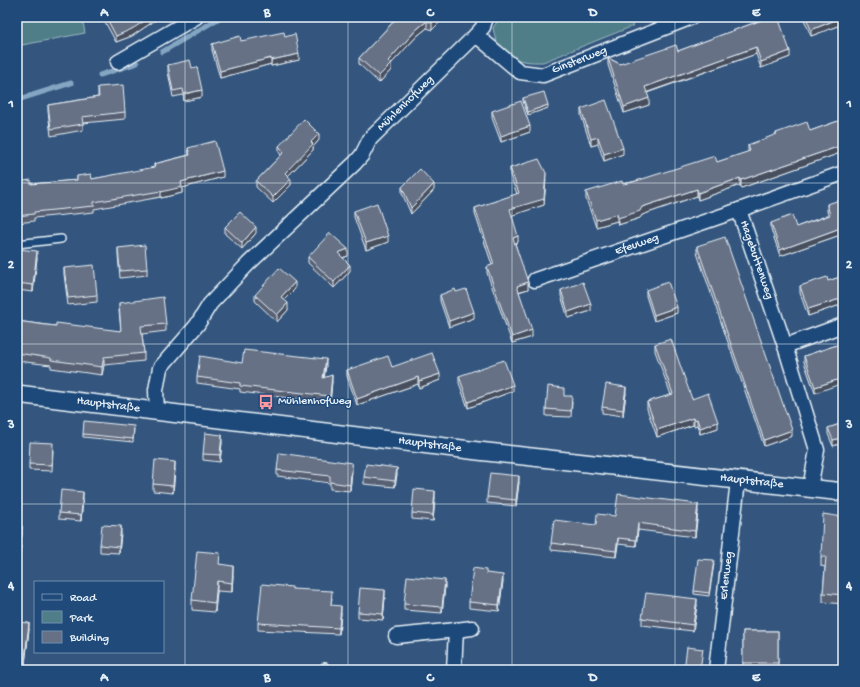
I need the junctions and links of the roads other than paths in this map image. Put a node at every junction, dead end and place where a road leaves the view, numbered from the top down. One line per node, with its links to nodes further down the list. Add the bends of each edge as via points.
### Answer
1 (196, 17): 5 (street)
2 (486, 17): 4 (street, Mühlenhofweg, via 483,27)
3 (692, 17): 4 (street, Ginsterweg, via 543,75 520,72)
4 (476, 34): 14 (street, Mühlenhofweg, via 370,139 362,155 210,304 197,325 160,368 156,390)
5 (118, 62)
6 (843, 173): 7 (street, Hagebuttenweg)
7 (739, 210): 10 (street, Efeuweg); 12 (street, Hagebuttenweg)
8 (61, 239): 9 (lane)
9 (17, 244)
10 (535, 280)
11 (843, 325): 12 (street)
12 (785, 346): 16 (street, Hagebuttenweg, via 817,450)
13 (17, 394): 14 (street, Hauptstraße)
14 (157, 412): 15 (street, Hauptstraße)
15 (738, 481): 16 (street, Hauptstraße); 22 (street, Erlenweg)
16 (810, 488): 17 (street, Hauptstraße)
17 (843, 492)
18 (472, 628): 19 (street)
19 (456, 630): 20 (street); 21 (street)
20 (396, 636)
21 (454, 670)
22 (716, 670)

